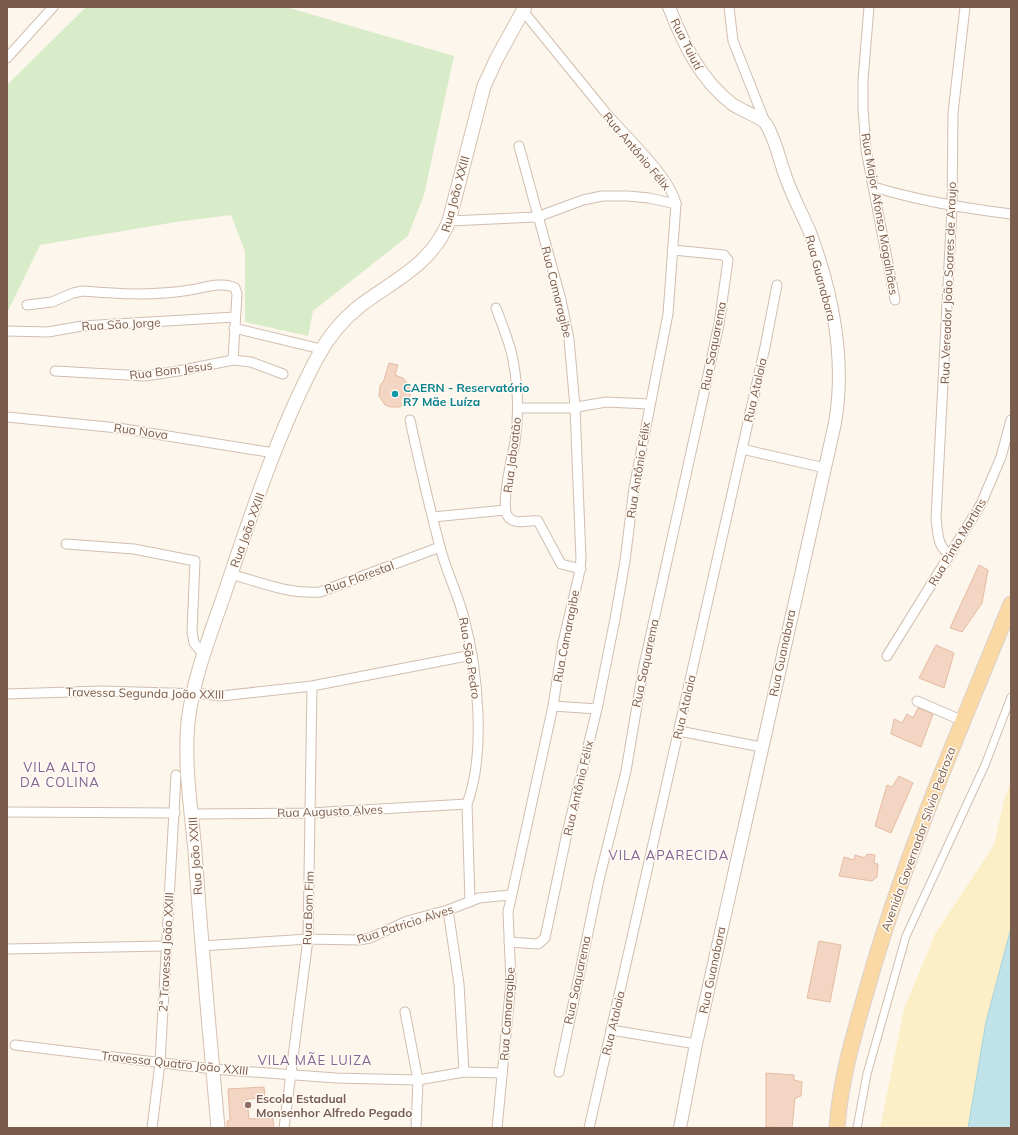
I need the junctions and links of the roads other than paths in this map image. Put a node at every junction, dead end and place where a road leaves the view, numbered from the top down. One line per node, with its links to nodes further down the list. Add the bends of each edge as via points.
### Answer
1 (53, 7): 7 (street)
2 (669, 7): 8 (street, Rua Tuiutí, via 685,45 706,79 734,106)
3 (730, 7): 8 (street, via 733,41)
4 (869, 7): 10 (street, Rua Major Afonso Magalhães, via 863,108 866,150)
5 (965, 7): 12 (street, Rua Vereador João Soares de Araujo, via 953,113)
6 (524, 9): 11 (street, Rua Antônio Félix, via 606,113 660,175 672,192); 15 (main road, Rua João XXIII, via 496,58 484,86)
7 (7, 58)
8 (765, 122): 36 (street, Rua Guanabara, via 776,145 787,182 809,230 834,324 839,366 838,406)
9 (519, 146): 14 (street, Rua Camaragibe)
10 (874, 187): 12 (street); 18 (street, Rua Major Afonso Magalhães)
11 (676, 204): 14 (street, via 649,198 602,196 583,200); 16 (street, Rua Antônio Félix)
12 (952, 207): 13 (street); 41 (street, Rua Vereador João Soares de Araujo, via 936,519 940,544)
13 (1011, 214)
14 (537, 217): 15 (street); 29 (street, Rua Camaragibe, via 566,319)
15 (449, 221): 24 (main road, Rua João XXIII, via 439,243 423,261 350,314)
16 (672, 250): 28 (street, Rua Antônio Félix, via 668,314); 79 (street, Rua Saquarema, via 724,255 728,260 714,346 645,663 626,771 582,958)
17 (777, 285): 34 (street, Rua Atalaia)
18 (896, 300)
19 (26, 305): 21 (street, via 52,302 73,292 83,291 164,294 219,286 235,288)
20 (496, 308): 30 (street, Rua Jaboatão, via 513,360)
21 (235, 317): 22 (street); 23 (street, Rua São Jorge, via 82,326 48,332)
22 (234, 328): 24 (street); 25 (street)
23 (7, 331)
24 (321, 349): 35 (main road, Rua João XXIII)
25 (234, 360): 26 (street, Rua Bom Jesus, via 145,376); 27 (street, Rua Bom Jesus, via 251,362)
26 (55, 371)
27 (283, 374)
28 (649, 404): 29 (street, via 606,402); 54 (street, Rua Antônio Félix, via 634,488 618,605)
29 (575, 407): 30 (street); 42 (street, Rua Camaragibe)
30 (518, 408): 37 (street, Rua Jaboatão)
31 (7, 417): 35 (street, Rua Nova, via 118,428)
32 (410, 420): 38 (street, Rua São Pedro)
33 (1011, 420): 41 (street, Rua Pinto Martins, via 1007,440 992,480 981,504)
34 (742, 450): 36 (street); 56 (street, Rua Atalaia)
35 (274, 452): 43 (main road, Rua João XXIII)
36 (825, 468): 57 (street, Rua Guanabara)
37 (505, 510): 38 (street); 42 (street, via 514,521 538,521 561,564)
38 (434, 517): 40 (street, Rua São Pedro)
39 (66, 544): 45 (street, via 134,549 195,561 192,632 194,643)
40 (440, 547): 43 (street, Rua Florestal, via 320,592 287,591); 46 (street, Rua São Pedro, via 464,619)
41 (951, 554): 47 (street, Rua Pinto Martins)
42 (580, 569): 53 (street, Rua Camaragibe, via 563,642)
43 (231, 574): 45 (main road, Rua João XXIII)
44 (1011, 604): 55 (main road, Avenida Governador Sílvio Pedroza)
45 (204, 655): 50 (main road, Rua João XXIII)
46 (472, 656): 48 (street, Travessa Segunda João XXIII); 59 (street, Rua São Pedro, via 477,697 477,745 474,778)
47 (887, 656)
48 (312, 686): 50 (street, Travessa Segunda João XXIII, via 221,696); 62 (street, Rua Bom Fim)
49 (7, 694): 50 (street, Travessa Segunda João XXIII, via 102,691)
50 (193, 694): 63 (main road, Rua João XXIII, via 188,722 187,756)
51 (1011, 697): 91 (street, via 985,765 906,936 867,1074)
52 (917, 702): 55 (street)
53 (553, 706): 54 (street); 64 (street, Rua Camaragibe)
54 (598, 709): 68 (street, Rua Antônio Félix, via 570,818 546,938 538,944)
55 (963, 721): 90 (main road, Avenida Governador Sílvio Pedroza, via 889,913 853,1040)
56 (679, 731): 57 (street); 73 (street, Rua Atalaia)
57 (762, 747): 74 (street, Rua Guanabara)
58 (176, 775): 61 (street, 2ª Travessa João XXIII)
59 (467, 804): 62 (street, Rua Augusto Alves); 65 (street, Rua São Pedro)
60 (7, 812): 61 (street)
61 (175, 813): 69 (street, 2ª Travessa João XXIII)
62 (309, 813): 63 (street, Rua Augusto Alves); 67 (street, Rua Bom Fim)
63 (192, 814): 70 (main road, Rua João XXIII)
64 (511, 895): 65 (street, Rua Patricio Alves, via 485,896); 68 (street, Rua Camaragibe, via 507,919)
65 (470, 902): 66 (street, Rua Patricio Alves)
66 (448, 910): 67 (street, Rua Patricio Alves, via 407,921 370,938); 78 (street, via 459,984)
67 (308, 939): 70 (street, Rua Patricio Alves); 81 (street, Rua Bom Fim)
68 (509, 942): 80 (street, Rua Camaragibe, via 510,989)
69 (166, 946): 71 (street); 76 (street, 2ª Travessa João XXIII)
70 (201, 946): 77 (main road, Rua João XXIII)
71 (7, 949)
72 (405, 1012): 82 (street)
73 (611, 1030): 74 (street); 88 (street, Rua Atalaia)
74 (696, 1044): 89 (street, Rua Guanabara)
75 (15, 1045): 76 (street, Travessa Quatro João XXIII)
76 (160, 1063): 77 (street, Travessa Quatro João XXIII); 83 (street, 2ª Travessa João XXIII)
77 (213, 1070): 81 (street, Travessa Quatro João XXIII); 84 (main road, Rua João XXIII)
78 (464, 1072): 80 (street, Travessa Quatro João XXIII); 82 (street, Travessa Quatro João XXIII)
79 (560, 1072)
80 (502, 1073): 87 (street, Rua Camaragibe)
81 (290, 1074): 82 (street, Travessa Quatro João XXIII); 85 (street, Rua Bom Fim)
82 (418, 1080): 86 (street)
83 (152, 1128)
84 (218, 1128)
85 (284, 1128)
86 (416, 1128)
87 (497, 1128)
88 (589, 1128)
89 (680, 1128)
90 (837, 1128)
91 (857, 1128)

